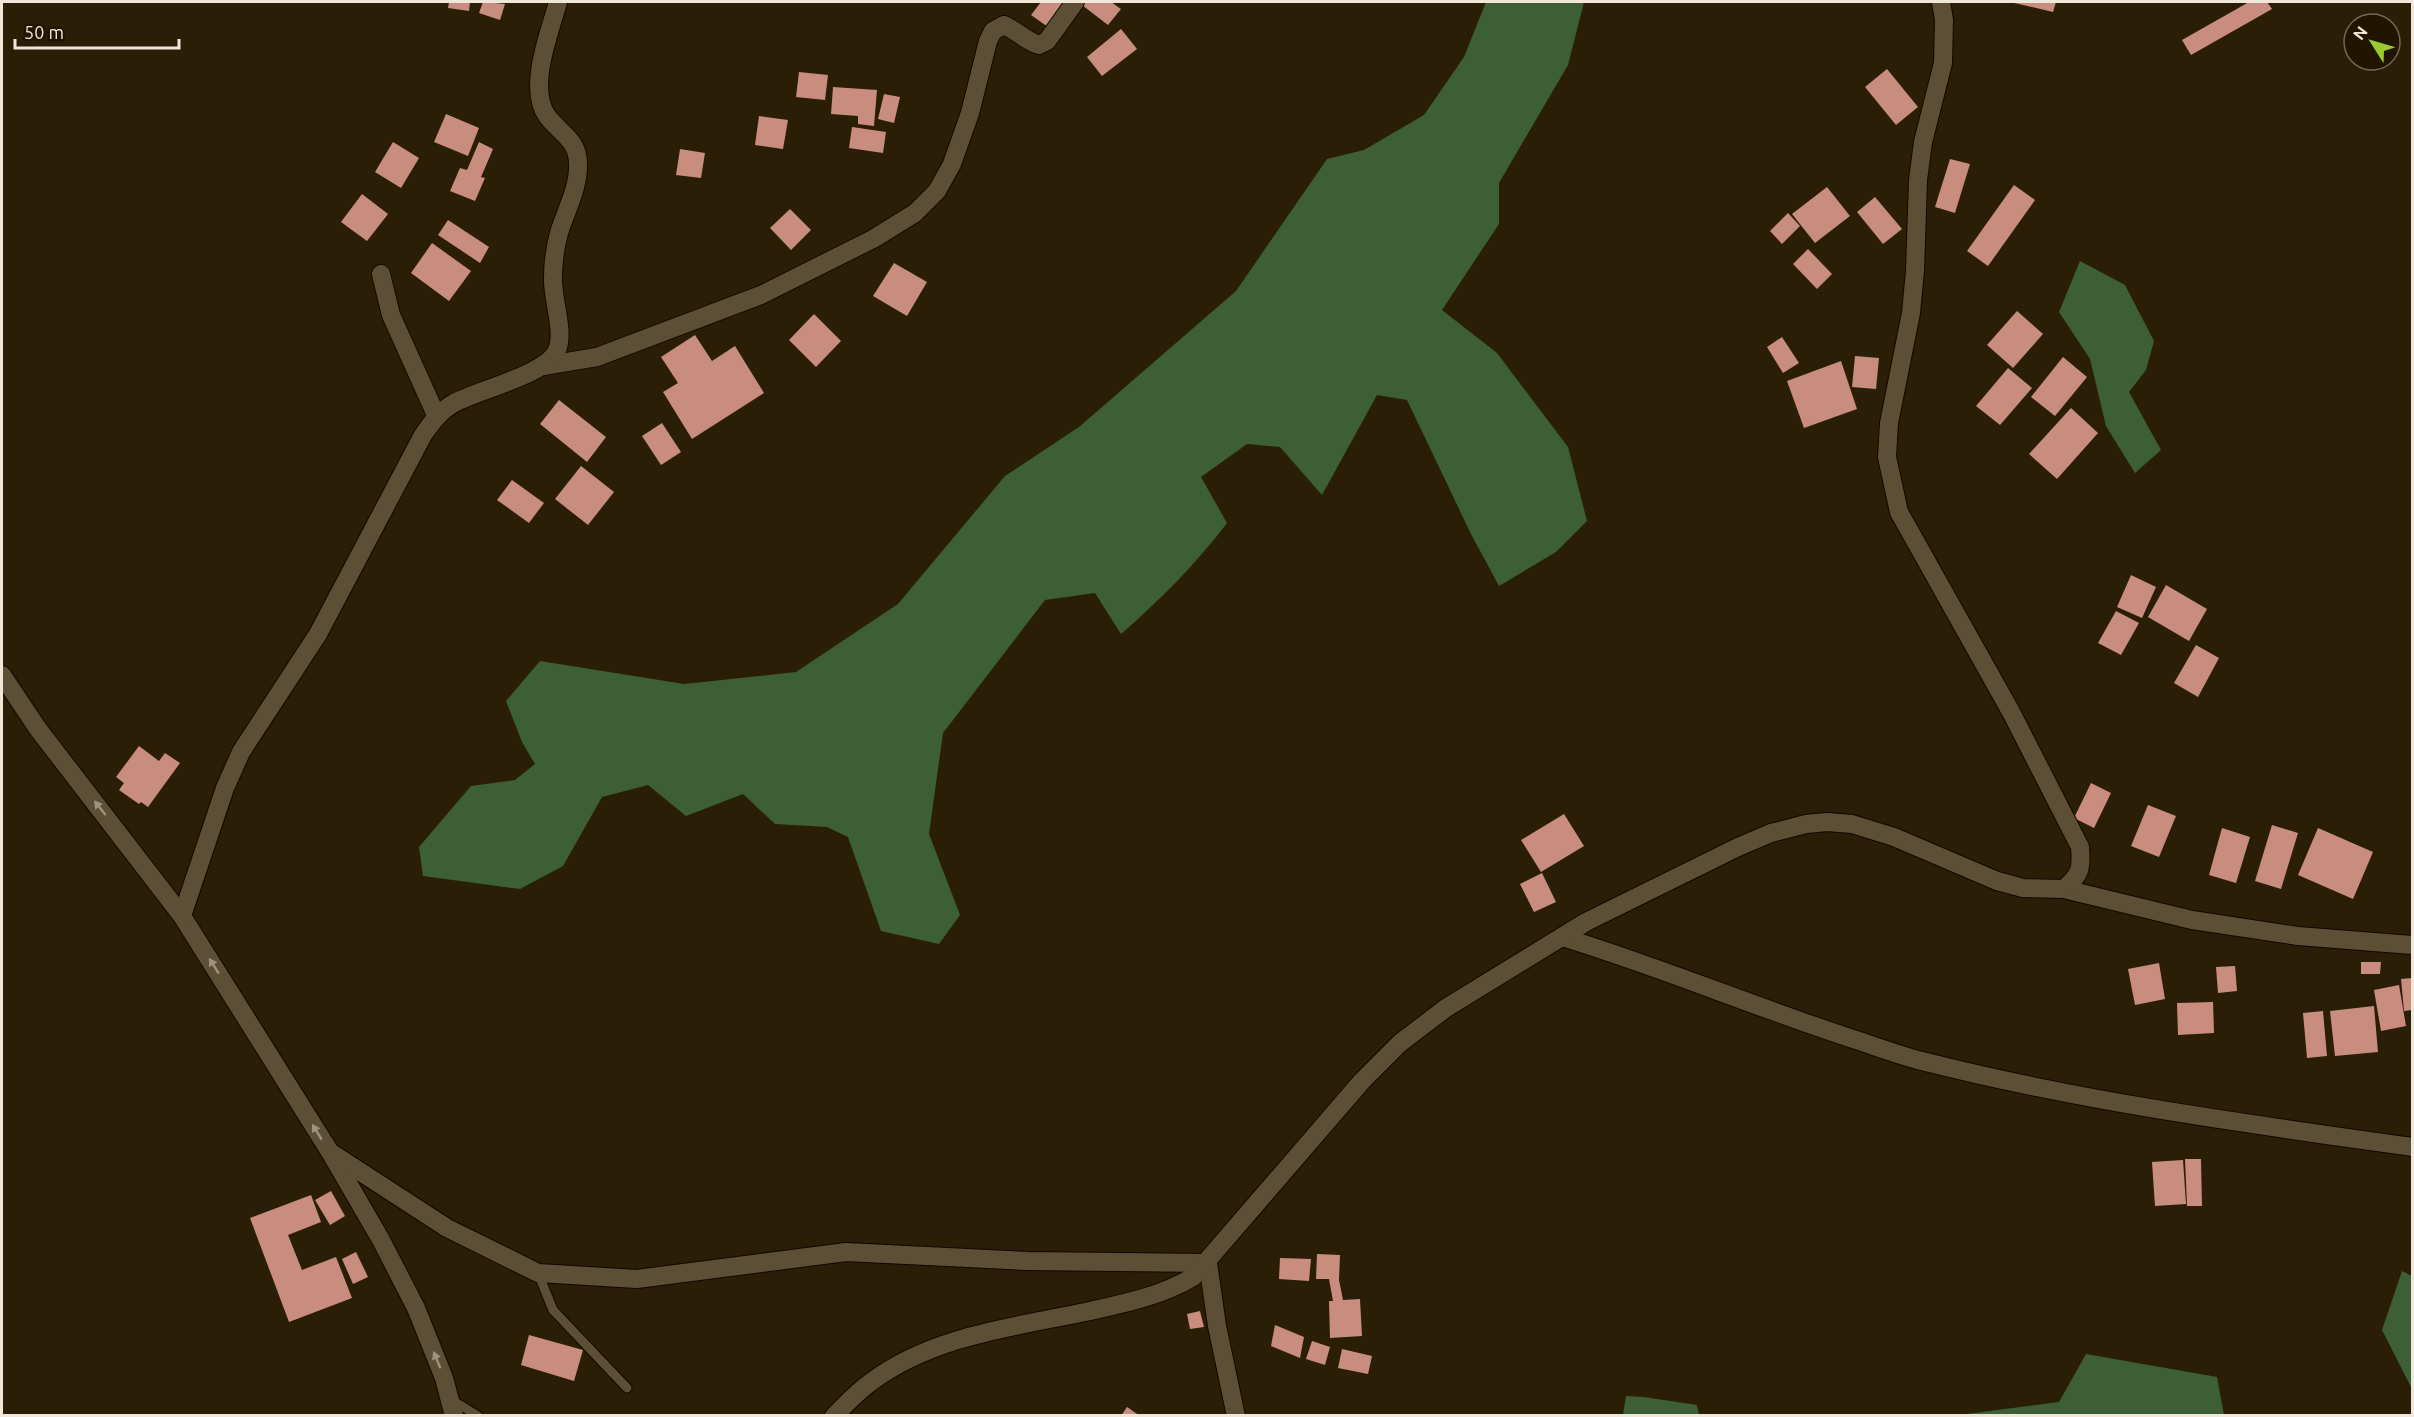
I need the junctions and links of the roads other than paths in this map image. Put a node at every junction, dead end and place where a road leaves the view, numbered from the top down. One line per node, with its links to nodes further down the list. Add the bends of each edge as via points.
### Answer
1 (558, 2): 5 (street, via 540,67 538,93 547,116 577,151 578,163 573,195 553,260 558,350)
2 (1075, 2): 5 (street, via 1047,41 1039,45 1004,25 993,31 952,164 937,191 915,213 873,239 761,295 597,357)
3 (1941, 2): 8 (street, via 1943,63 1923,142 1911,313 1889,423 1887,457 1899,512 2080,847 2077,878)
4 (381, 274): 6 (street, via 391,315)
5 (543, 366): 6 (street, via 454,403)
6 (436, 416): 9 (street, via 318,634 241,752)
7 (2, 675): 9 (street, one-way to 7, via 38,729)
8 (2064, 889): 10 (street, via 2023,888 1997,881 1894,837 1852,824 1827,822 1771,833 1609,910); 11 (street, via 2192,920 2298,936)
9 (182, 916): 13 (street, one-way to 9)
10 (1562, 937): 12 (street, via 1920,1060 2198,1116); 14 (street, via 1446,1008 1400,1043 1362,1081)
11 (2412, 945)
12 (2412, 1147)
13 (330, 1152): 15 (street, via 447,1228); 17 (street, one-way to 13, via 416,1308)
14 (1208, 1263): 15 (street, via 1028,1262 846,1252 637,1280); 19 (street, via 1193,1277 1158,1294 944,1344 872,1381); 20 (street)
15 (538, 1274): 16 (lane, via 553,1310)
16 (627, 1388)
17 (452, 1407): 18 (lane)
18 (478, 1416)
19 (834, 1416)
20 (1236, 1416)

